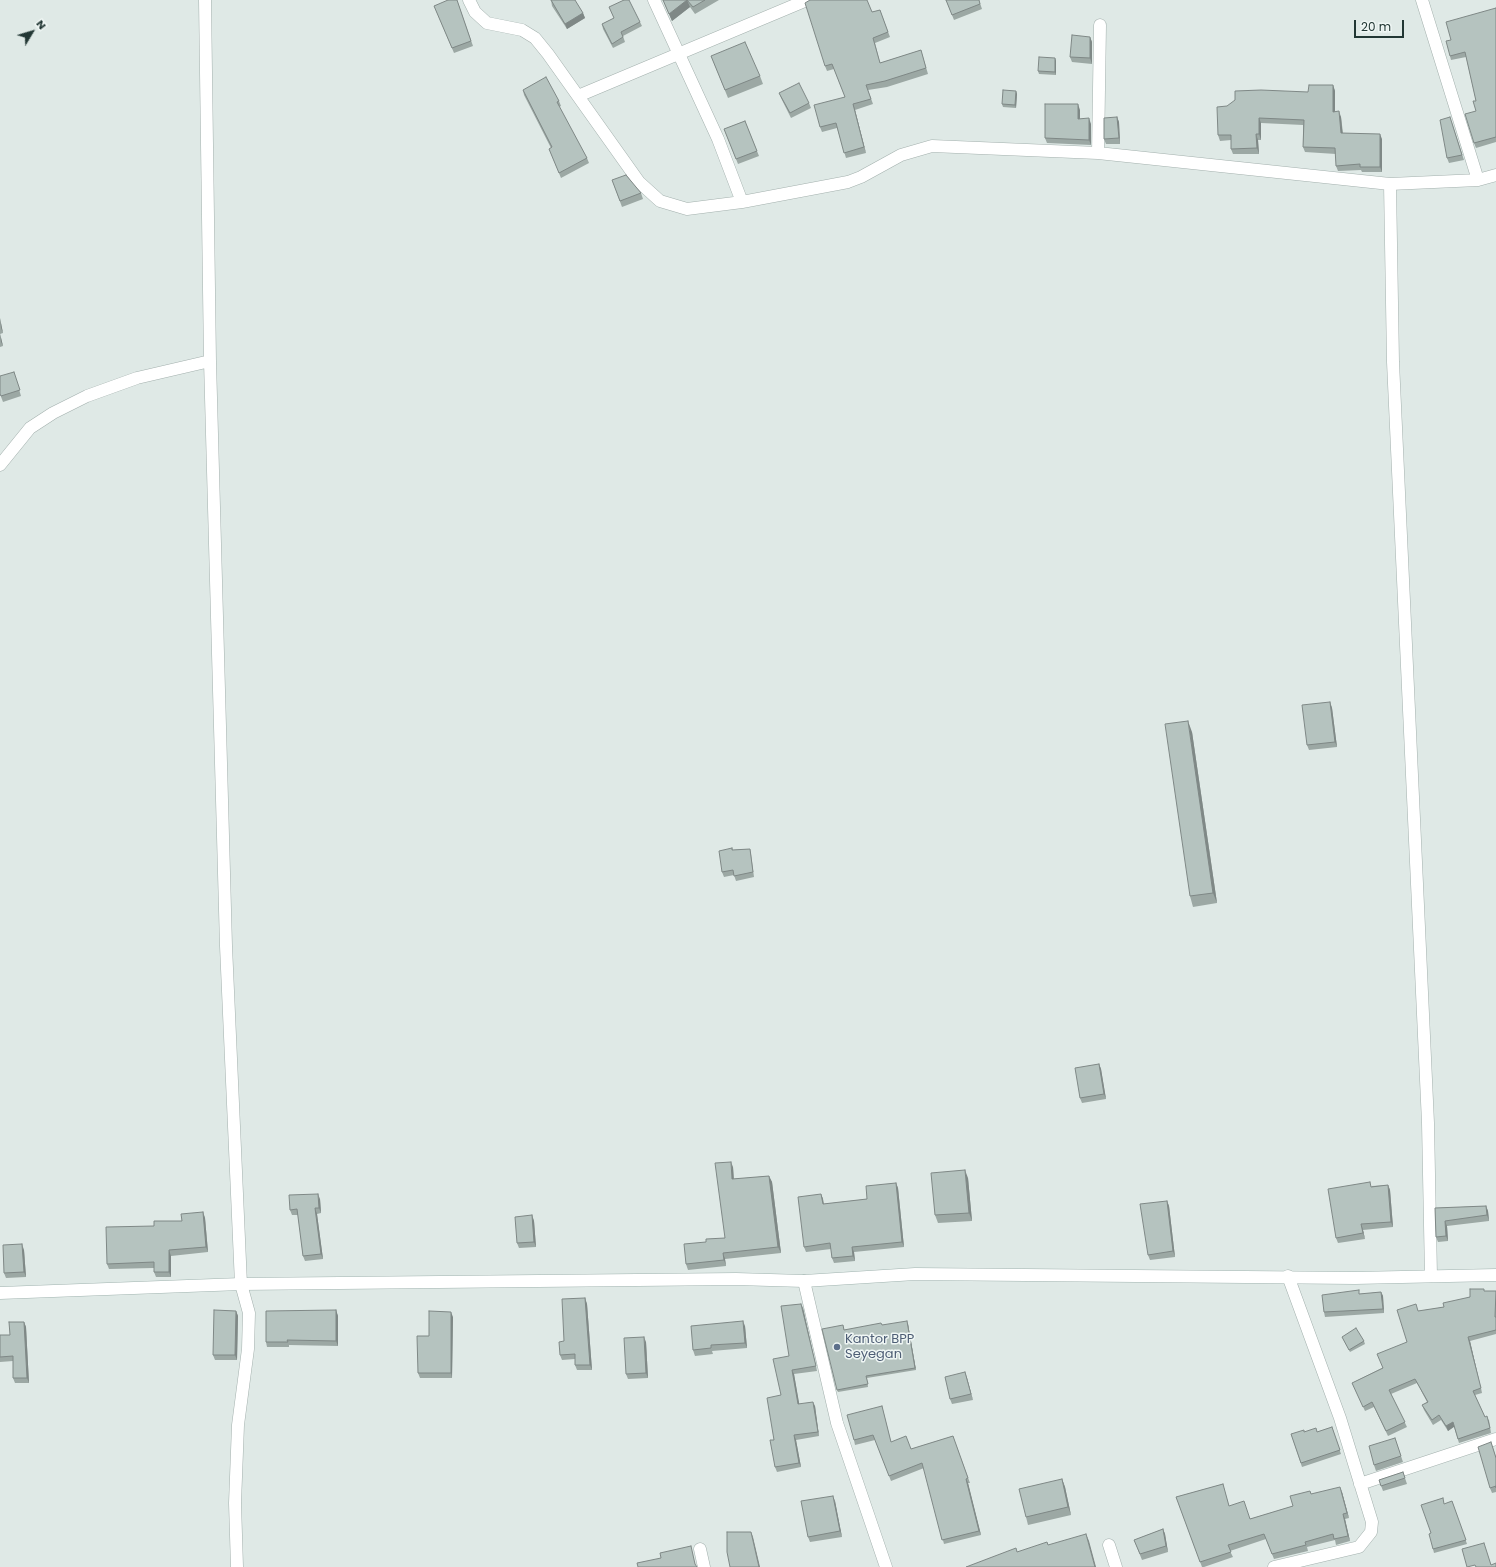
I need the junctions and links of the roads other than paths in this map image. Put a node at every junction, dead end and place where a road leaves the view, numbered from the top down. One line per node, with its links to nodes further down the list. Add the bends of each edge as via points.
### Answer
1 (205, 0): 14 (street)
2 (469, 0): 8 (street, via 475,12 487,23 522,30 535,38)
3 (654, 0): 7 (street)
4 (807, 0): 7 (street)
5 (1422, 0): 11 (street)
6 (1100, 25): 9 (street)
7 (678, 54): 8 (street); 13 (street, via 718,139)
8 (578, 96): 13 (street, via 639,182 660,201 687,210)
9 (1098, 153): 12 (street); 13 (street, via 932,146 901,155 848,182)
10 (1496, 175): 11 (street)
11 (1478, 180): 12 (street)
12 (1390, 184): 18 (street, via 1393,362 1428,1123)
13 (742, 202)
14 (210, 361): 15 (street, via 137,378 87,396 35,424); 20 (street, via 226,946)
15 (1, 458)
16 (1496, 1274): 18 (street)
17 (1288, 1276): 18 (street); 19 (street, via 916,1274); 23 (street, via 1340,1418)
18 (1431, 1276)
19 (804, 1281): 20 (street, via 728,1279); 29 (street, via 837,1423)
20 (242, 1284): 21 (street); 27 (street, via 249,1313 248,1349 238,1425 235,1503)
21 (0, 1293)
22 (1496, 1439): 23 (street)
23 (1360, 1484): 26 (street, via 1372,1522 1371,1532 1366,1540 1359,1547)
24 (1109, 1546): 30 (street)
25 (700, 1549): 28 (street)
26 (1279, 1566)
27 (237, 1567)
28 (704, 1567)
29 (886, 1567)
30 (1116, 1567)

